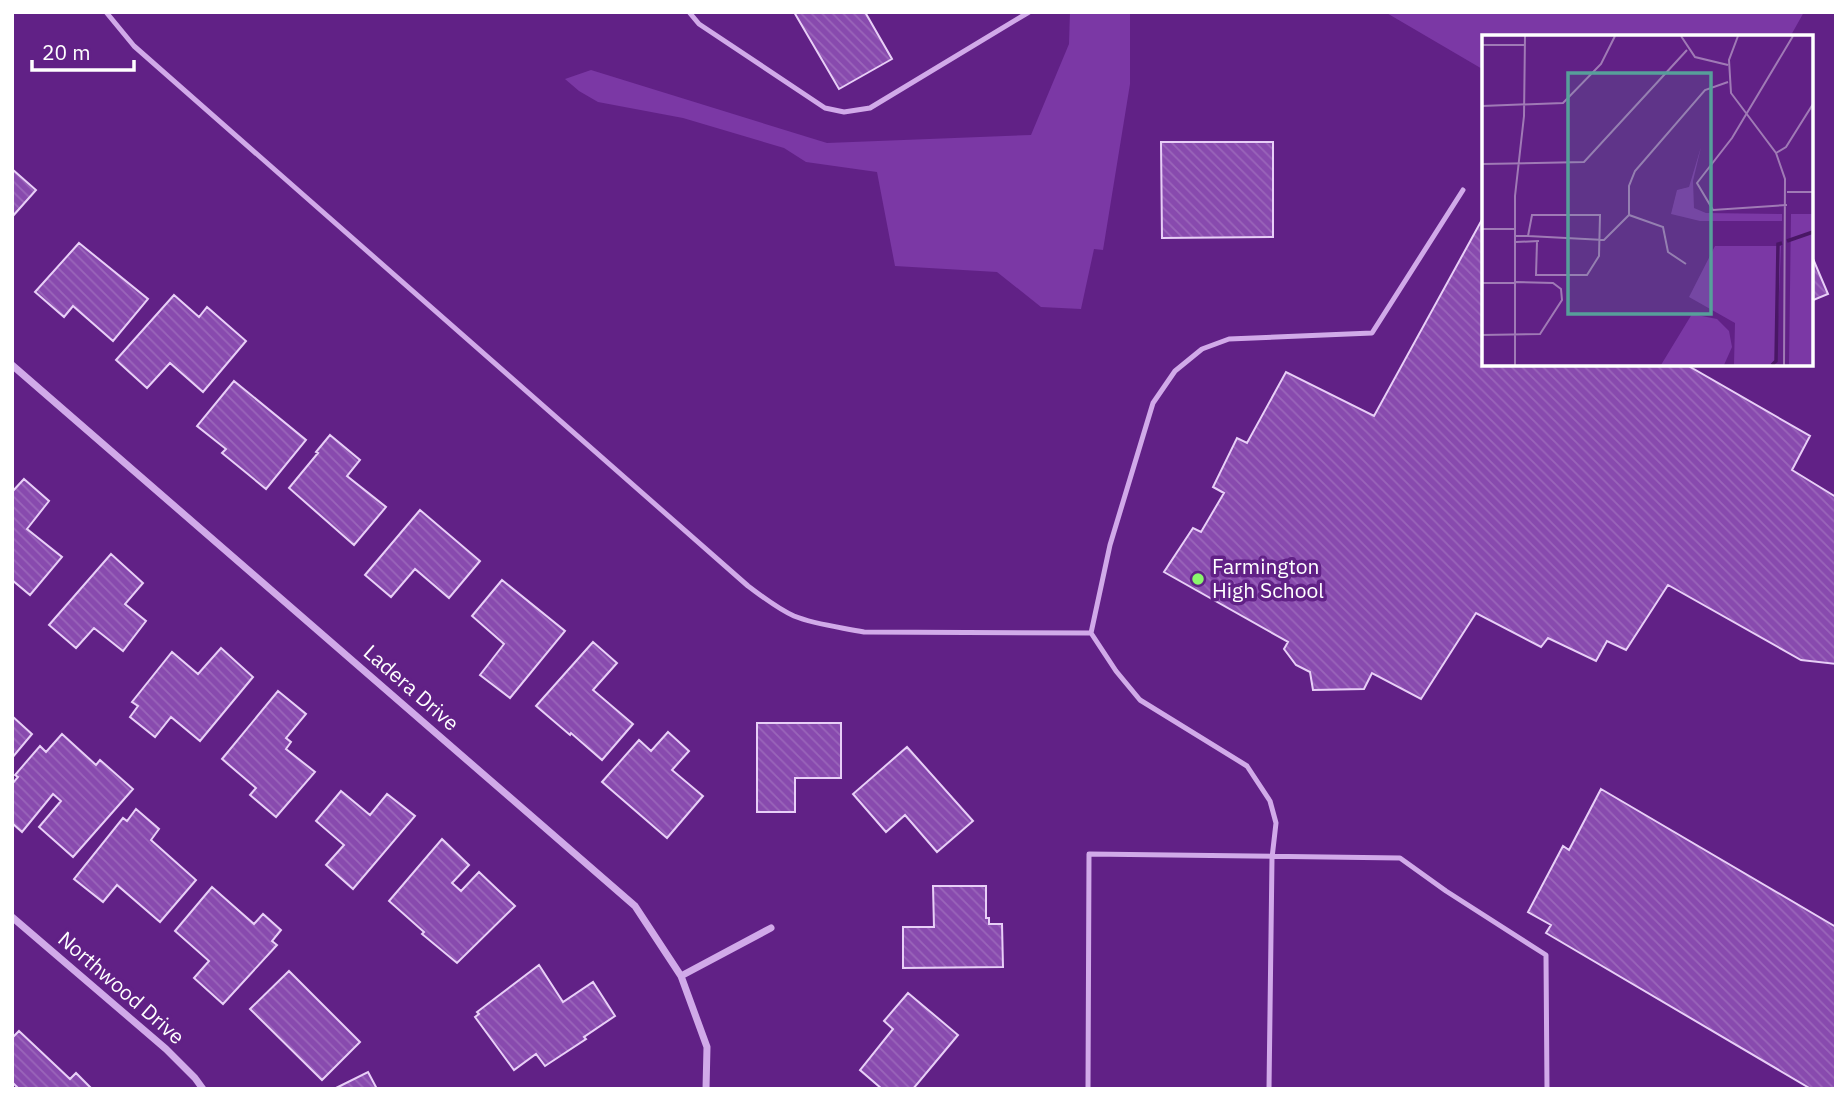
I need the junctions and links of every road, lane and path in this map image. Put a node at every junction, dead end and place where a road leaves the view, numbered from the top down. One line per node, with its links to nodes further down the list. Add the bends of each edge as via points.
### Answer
1 (106, 12): 6 (lane, via 134,46 748,586 778,607 830,627 864,632)
2 (689, 12): 3 (lane, via 699,24 825,107 844,113 870,107)
3 (1029, 12)
4 (1463, 190): 6 (lane, via 1372,333 1229,339 1202,349 1175,371 1153,403 1110,545)
5 (12, 365): 10 (street, Ladera Drive, via 635,906)
6 (1091, 633): 7 (lane, via 1139,700 1247,766 1270,801 1276,823)
7 (1272, 858): 13 (lane, via 1090,854); 14 (lane); 15 (lane, via 1400,858 1546,956)
8 (12, 917): 11 (street, Northwood Drive, via 166,1049)
9 (771, 928): 10 (street)
10 (681, 976): 12 (street, Ladera Drive, via 707,1047)
11 (203, 1089)
12 (706, 1089)
13 (1088, 1089)
14 (1269, 1089)
15 (1547, 1089)

